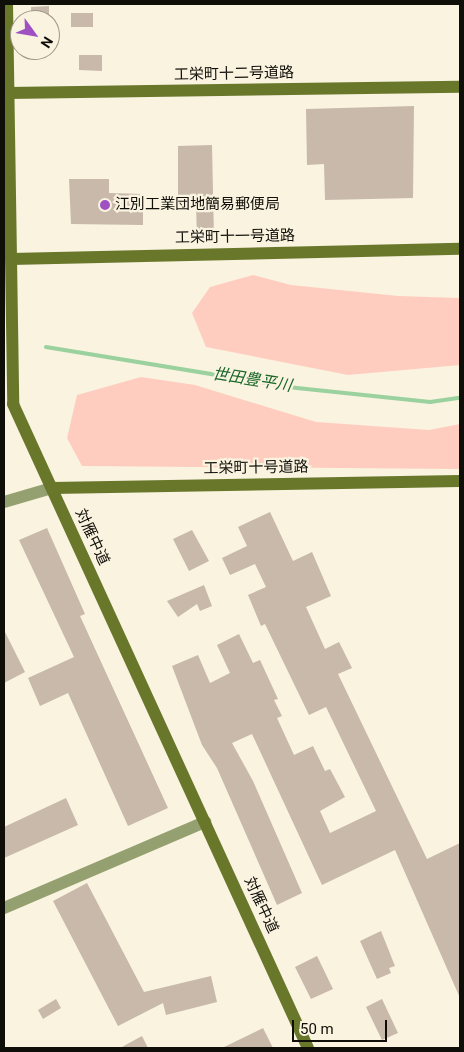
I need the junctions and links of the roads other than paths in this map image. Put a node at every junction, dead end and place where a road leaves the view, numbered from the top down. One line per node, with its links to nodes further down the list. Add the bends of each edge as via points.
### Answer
1 (7, 4): 3 (street, 対雁中道)
2 (460, 87): 3 (street, 工栄町十二号道路)
3 (8, 93): 5 (street, 対雁中道)
4 (460, 249): 5 (street, 工栄町十一号道路)
5 (7, 259): 7 (street, 対雁中道, via 13,404)
6 (460, 481): 7 (street, 工栄町十号道路)
7 (52, 488): 8 (street); 9 (street, 対雁中道)
8 (4, 502)
9 (205, 822): 10 (street); 11 (street, 対雁中道)
10 (4, 908)
11 (308, 1048)

